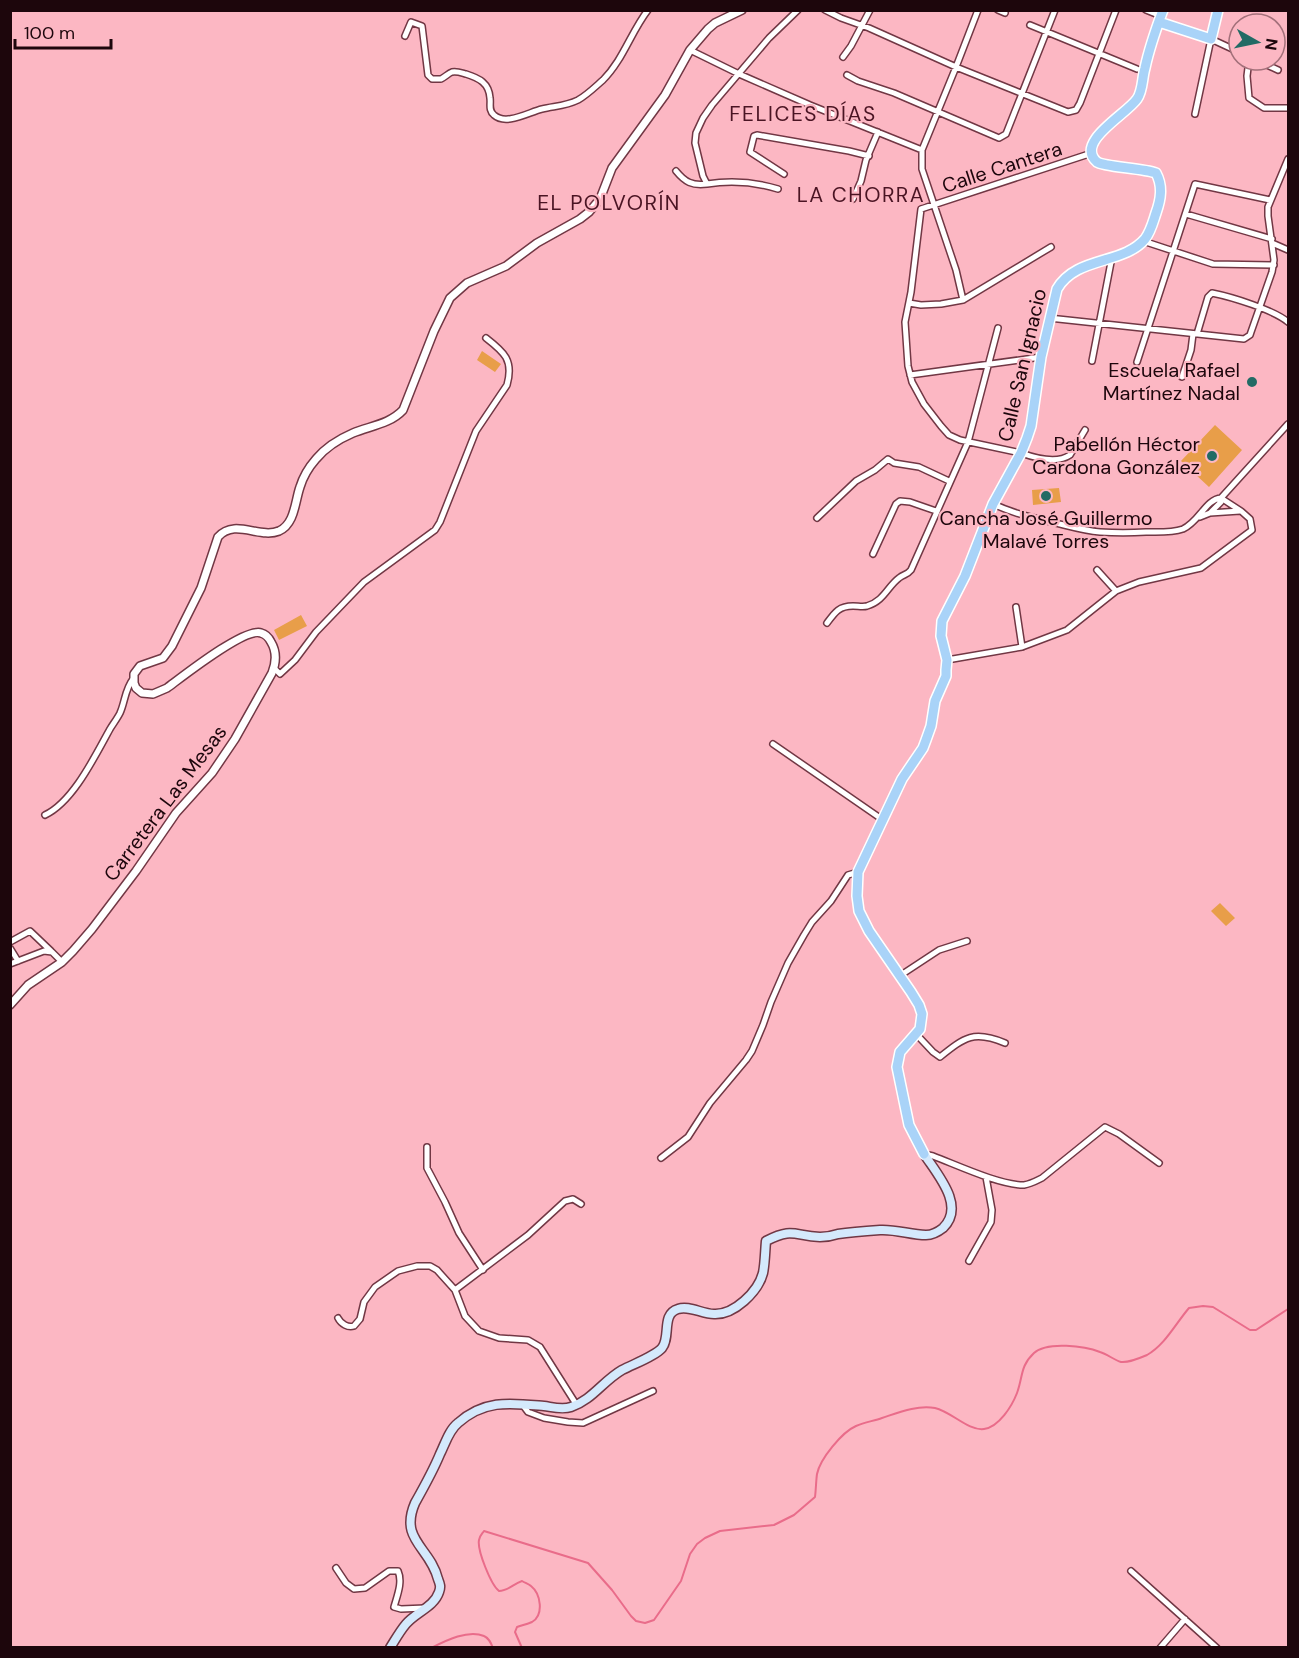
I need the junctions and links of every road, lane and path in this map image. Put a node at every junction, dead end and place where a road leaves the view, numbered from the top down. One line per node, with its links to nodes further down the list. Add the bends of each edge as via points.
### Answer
1 (648, 10): 17 (street, via 611,71 587,94 566,105 508,119 492,113 486,84 478,77 451,72 441,80 428,75 422,26 411,22)
2 (742, 10): 20 (street, via 708,29)
3 (798, 10): 26 (street)
4 (825, 10): 15 (street)
5 (870, 10): 15 (street)
6 (978, 10): 23 (street)
7 (998, 10): 12 (street)
8 (1055, 10): 16 (street)
9 (1116, 10): 21 (street)
10 (1146, 10): 13 (street)
11 (1218, 10): 18 (main road)
12 (1005, 13)
13 (1161, 16): 18 (main road); 34 (main road, via 1139,96 1094,139)
14 (1030, 25): 16 (street)
15 (862, 26): 22 (street); 23 (street)
16 (1047, 32): 21 (street); 28 (street)
17 (405, 36)
18 (1211, 39): 19 (street); 31 (street)
19 (1227, 46)
20 (690, 50): 26 (street); 88 (street, via 665,95 612,168 596,204 580,219 506,266 467,283 450,298 403,410 390,420 352,433 324,451 303,478 293,514 282,530 268,533 235,528 222,533 215,542 201,588 172,646 163,658 140,666)
21 (1099, 54): 24 (street); 28 (street, via 1074,111)
22 (843, 57)
23 (956, 67): 28 (street); 30 (street)
24 (1137, 69)
25 (1248, 72): 29 (street, via 1249,98 1264,108)
26 (739, 74): 32 (street); 39 (street, via 707,112 696,133 696,151)
27 (846, 75): 30 (street)
28 (1022, 95): 30 (street, via 1006,134 999,138)
29 (1288, 108)
30 (938, 112): 33 (street)
31 (1195, 114)
32 (878, 132): 33 (street); 35 (street)
33 (922, 150): 43 (street, via 921,168)
34 (1092, 153): 43 (street, Calle Cantera); 45 (main road, via 1101,164 1156,173 1161,183 1160,204)
35 (869, 156): 38 (street, via 754,136 750,152); 41 (street)
36 (1288, 159): 42 (street)
37 (676, 171): 39 (street, via 691,184)
38 (784, 174)
39 (707, 184): 40 (street, via 757,183)
40 (778, 189)
41 (854, 198)
42 (1270, 200): 44 (street, via 1196,184); 46 (street)
43 (934, 205): 52 (street); 53 (street, Calle Cantera, via 921,209)
44 (1186, 214): 46 (street); 49 (street)
45 (1143, 241): 49 (street); 50 (main road, Calle San Ignacio)
46 (1272, 241): 48 (street); 51 (street)
47 (1051, 247): 52 (street)
48 (1288, 250)
49 (1174, 252): 51 (street, via 1213,264); 59 (street)
50 (1112, 257): 55 (main road, Calle San Ignacio, via 1079,268 1062,279); 57 (street)
51 (1274, 265): 54 (street)
52 (963, 300): 53 (street)
53 (909, 303): 66 (street, via 905,331)
54 (1259, 308): 56 (street); 60 (street, via 1250,335 1244,339); 60 (street, via 1212,293)
55 (1049, 318): 57 (street); 62 (main road, Calle San Ignacio)
56 (1288, 322)
57 (1099, 323): 59 (street); 63 (street)
58 (998, 328): 65 (street)
59 (1148, 329): 60 (street); 64 (street)
60 (1195, 334): 67 (street)
61 (486, 338): 87 (street, via 505,354 509,365 507,385 476,431 435,530 364,582 280,674)
62 (1041, 357): 65 (street); 71 (main road, Calle San Ignacio, via 1031,426)
63 (1092, 361)
64 (1137, 362)
65 (989, 364): 66 (street); 70 (street)
66 (910, 375): 70 (street, via 924,404 945,432)
67 (1182, 377)
68 (1288, 424): 73 (street)
69 (1085, 430): 71 (street, via 1066,458)
70 (968, 442): 71 (street); 72 (street)
71 (1021, 453): 74 (main road, Calle San Ignacio)
72 (949, 481): 75 (street); 79 (street, via 888,459 856,482)
73 (1221, 498): 76 (street); 77 (street); 78 (street, via 1216,498)
74 (993, 504): 78 (street, via 1022,516 1101,532 1176,531); 86 (main road, Calle San Ignacio, via 965,576 942,621)
75 (936, 511): 80 (street, via 900,501); 84 (street, via 908,574 869,606 836,610)
76 (1241, 511): 77 (street); 82 (street, via 1250,519 1252,530 1201,568)
77 (1210, 513): 78 (street)
78 (1200, 517)
79 (818, 518)
80 (873, 554)
81 (1096, 570): 82 (street)
82 (1116, 591): 85 (street, via 1067,630)
83 (1016, 607): 85 (street)
84 (827, 623)
85 (1022, 646): 86 (street)
86 (947, 660): 91 (main road, via 946,676 923,748 902,779)
87 (274, 668): 88 (street, via 271,642 264,634 254,632 236,639 157,693 138,691); 98 (street, Carretera Las Mesas, via 212,773 176,813 92,929)
88 (133, 679): 90 (street, via 97,755 69,794)
89 (773, 744): 91 (street)
90 (45, 815)
91 (883, 820): 92 (main road)
92 (858, 872): 100 (main road, via 859,912); 106 (street, via 848,875 808,928 788,963 746,1060 688,1137)
93 (967, 941): 100 (street, via 939,950)
94 (10, 942): 96 (street, via 30,931)
95 (10, 948): 97 (street)
96 (52, 952): 97 (street, via 37,952); 98 (street)
97 (18, 961): 99 (street)
98 (62, 962): 101 (street, Carretera Las Mesas, via 28,985)
99 (10, 964)
100 (901, 975): 102 (main road, via 922,1014)
101 (10, 1005)
102 (916, 1035): 103 (street, via 940,1057 972,1037 985,1036); 105 (main road, via 900,1052 897,1068 909,1125)
103 (1005, 1043)
104 (427, 1147): 111 (street, via 427,1168 459,1233)
105 (924, 1154): 108 (street); 116 (main road, via 950,1200 951,1216 939,1231 928,1235 880,1230 820,1237 797,1233 766,1241 763,1274 749,1296 725,1313 676,1309 667,1322 666,1341 660,1350 619,1371 589,1398)
106 (661, 1158)
107 (1159, 1163): 108 (street, via 1105,1127 1032,1183 1016,1184)
108 (986, 1176): 110 (street, via 991,1222)
109 (581, 1204): 111 (street, via 573,1199 566,1201)
110 (969, 1261)
111 (483, 1270): 112 (street)
112 (455, 1290): 113 (street, via 430,1266 410,1267 375,1287 354,1326 347,1326); 116 (street, via 465,1316 479,1331 499,1338 528,1340 540,1347)
113 (338, 1318)
114 (653, 1391): 115 (street, via 583,1423 544,1418 528,1412)
115 (522, 1404): 116 (main road, via 563,1408); 119 (main road, via 489,1406 456,1424 415,1503 410,1514 411,1528 434,1565 441,1589)
116 (576, 1404)
117 (336, 1568): 119 (street, via 354,1589 370,1586 389,1571 398,1571 400,1583 394,1607)
118 (1131, 1571): 120 (street)
119 (426, 1608): 121 (main road, via 406,1623)
120 (1185, 1619): 122 (street); 123 (street)
121 (390, 1647)
122 (1160, 1647)
123 (1217, 1647)

